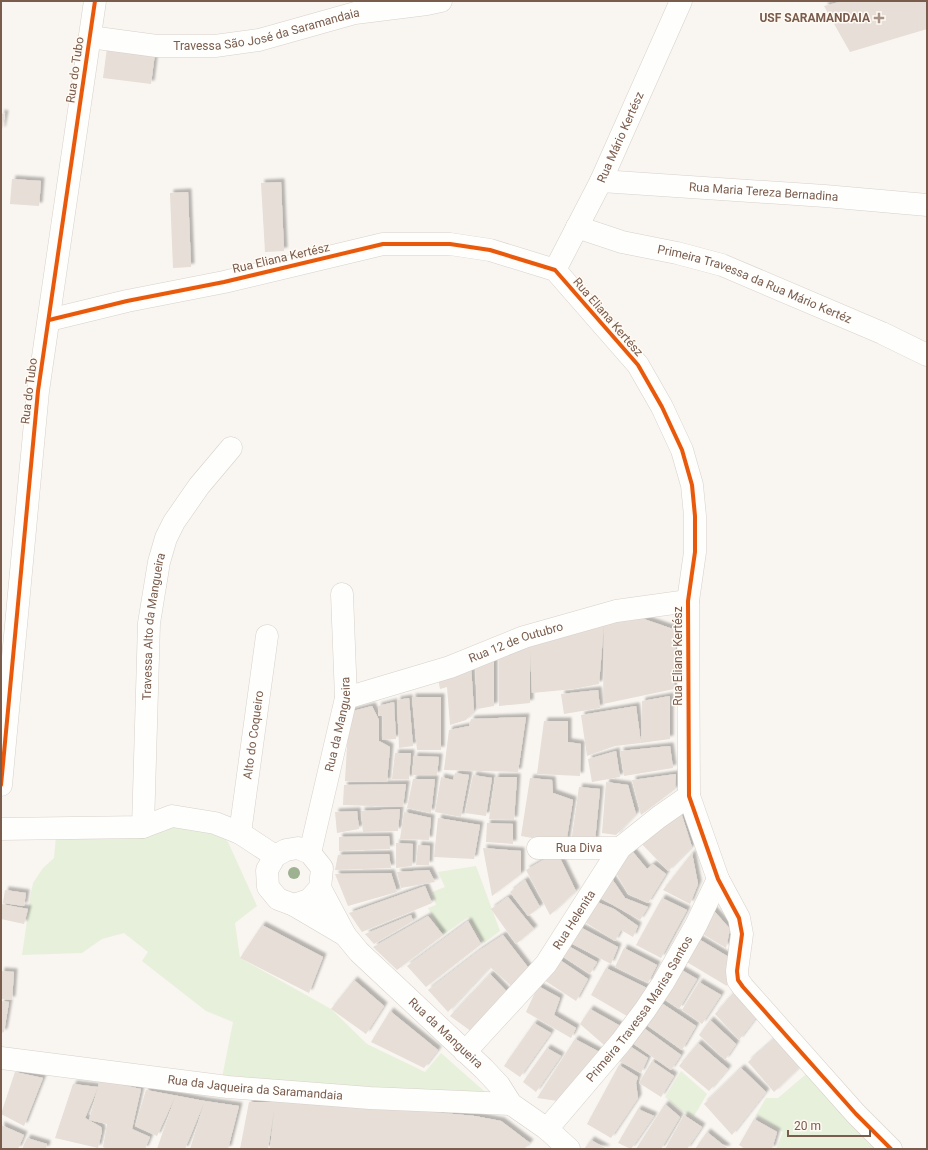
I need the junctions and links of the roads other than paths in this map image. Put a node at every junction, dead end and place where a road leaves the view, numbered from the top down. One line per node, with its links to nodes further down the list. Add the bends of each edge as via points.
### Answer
1 (95, 1): 4 (street, Rua do Tubo)
2 (441, 1): 4 (street, Travessa São José da Saramandaia, via 355,13 259,40 215,46 157,46)
3 (681, 1): 5 (street, Rua Mário Kertész)
4 (90, 37): 9 (street, Rua do Tubo)
5 (601, 180): 6 (street, Rua Maria Tereza Bernadina); 7 (street, Rua Mário Kertész)
6 (927, 205)
7 (577, 227): 8 (street, Rua Mário Kertész); 10 (street, Primeira Travessa da Rua Mário Kertéz, via 622,242 722,265 882,333)
8 (555, 270): 9 (street, Rua Eliana Kertész, via 490,250 450,244 383,244 224,282 127,300); 13 (street, Rua Eliana Kertész, via 638,365 662,407 682,450 692,484 695,516 695,552)
9 (49, 320): 16 (street, Rua do Tubo, via 38,391)
10 (927, 355)
11 (231, 448): 18 (street, Travessa Alto da Mangueira, via 199,486 174,522 159,562 148,623)
12 (342, 594): 15 (street, Rua da Mangueira)
13 (688, 601): 15 (street, Rua 12 de Outubro, via 616,611 524,637 450,667); 17 (street, Rua Eliana Kertész)
14 (267, 636): 20 (street, Alto do Coqueiro)
15 (346, 698): 23 (street, Rua da Mangueira)
16 (1, 785)
17 (689, 796): 22 (street, Rua Helenita); 25 (street, Rua Eliana Kertész)
18 (143, 827): 19 (street); 20 (street, via 172,816 215,823)
19 (1, 828)
20 (240, 833): 24 (street)
21 (538, 848): 22 (street, Rua Diva)
22 (620, 848): 29 (street, Rua Helenita, via 546,964)
23 (310, 853): 24 (street, via 298,848 286,850); 26 (street, via 322,868)
24 (275, 856): 27 (street, via 267,870 268,887 278,899)
25 (718, 879): 32 (street, Primeira Travessa Marisa Santos, via 696,925 645,1010); 34 (street, Rua Eliana Kertész, via 739,918 742,934 738,980 856,1114)
26 (320, 888): 27 (street, via 309,900); 28 (street, Rua da Mangueira)
27 (294, 905): 28 (street, Rua da Mangueira)
28 (345, 935): 29 (street, Rua da Mangueira, via 358,952)
29 (465, 1052): 31 (street, Rua da Mangueira, via 499,1085)
30 (1, 1058): 31 (street, Rua da Jaqueira da Saramandaia, via 228,1087 370,1098)
31 (511, 1104): 32 (street, Rua da Mangueira)
32 (547, 1129): 33 (street)
33 (569, 1149)
34 (891, 1149)

